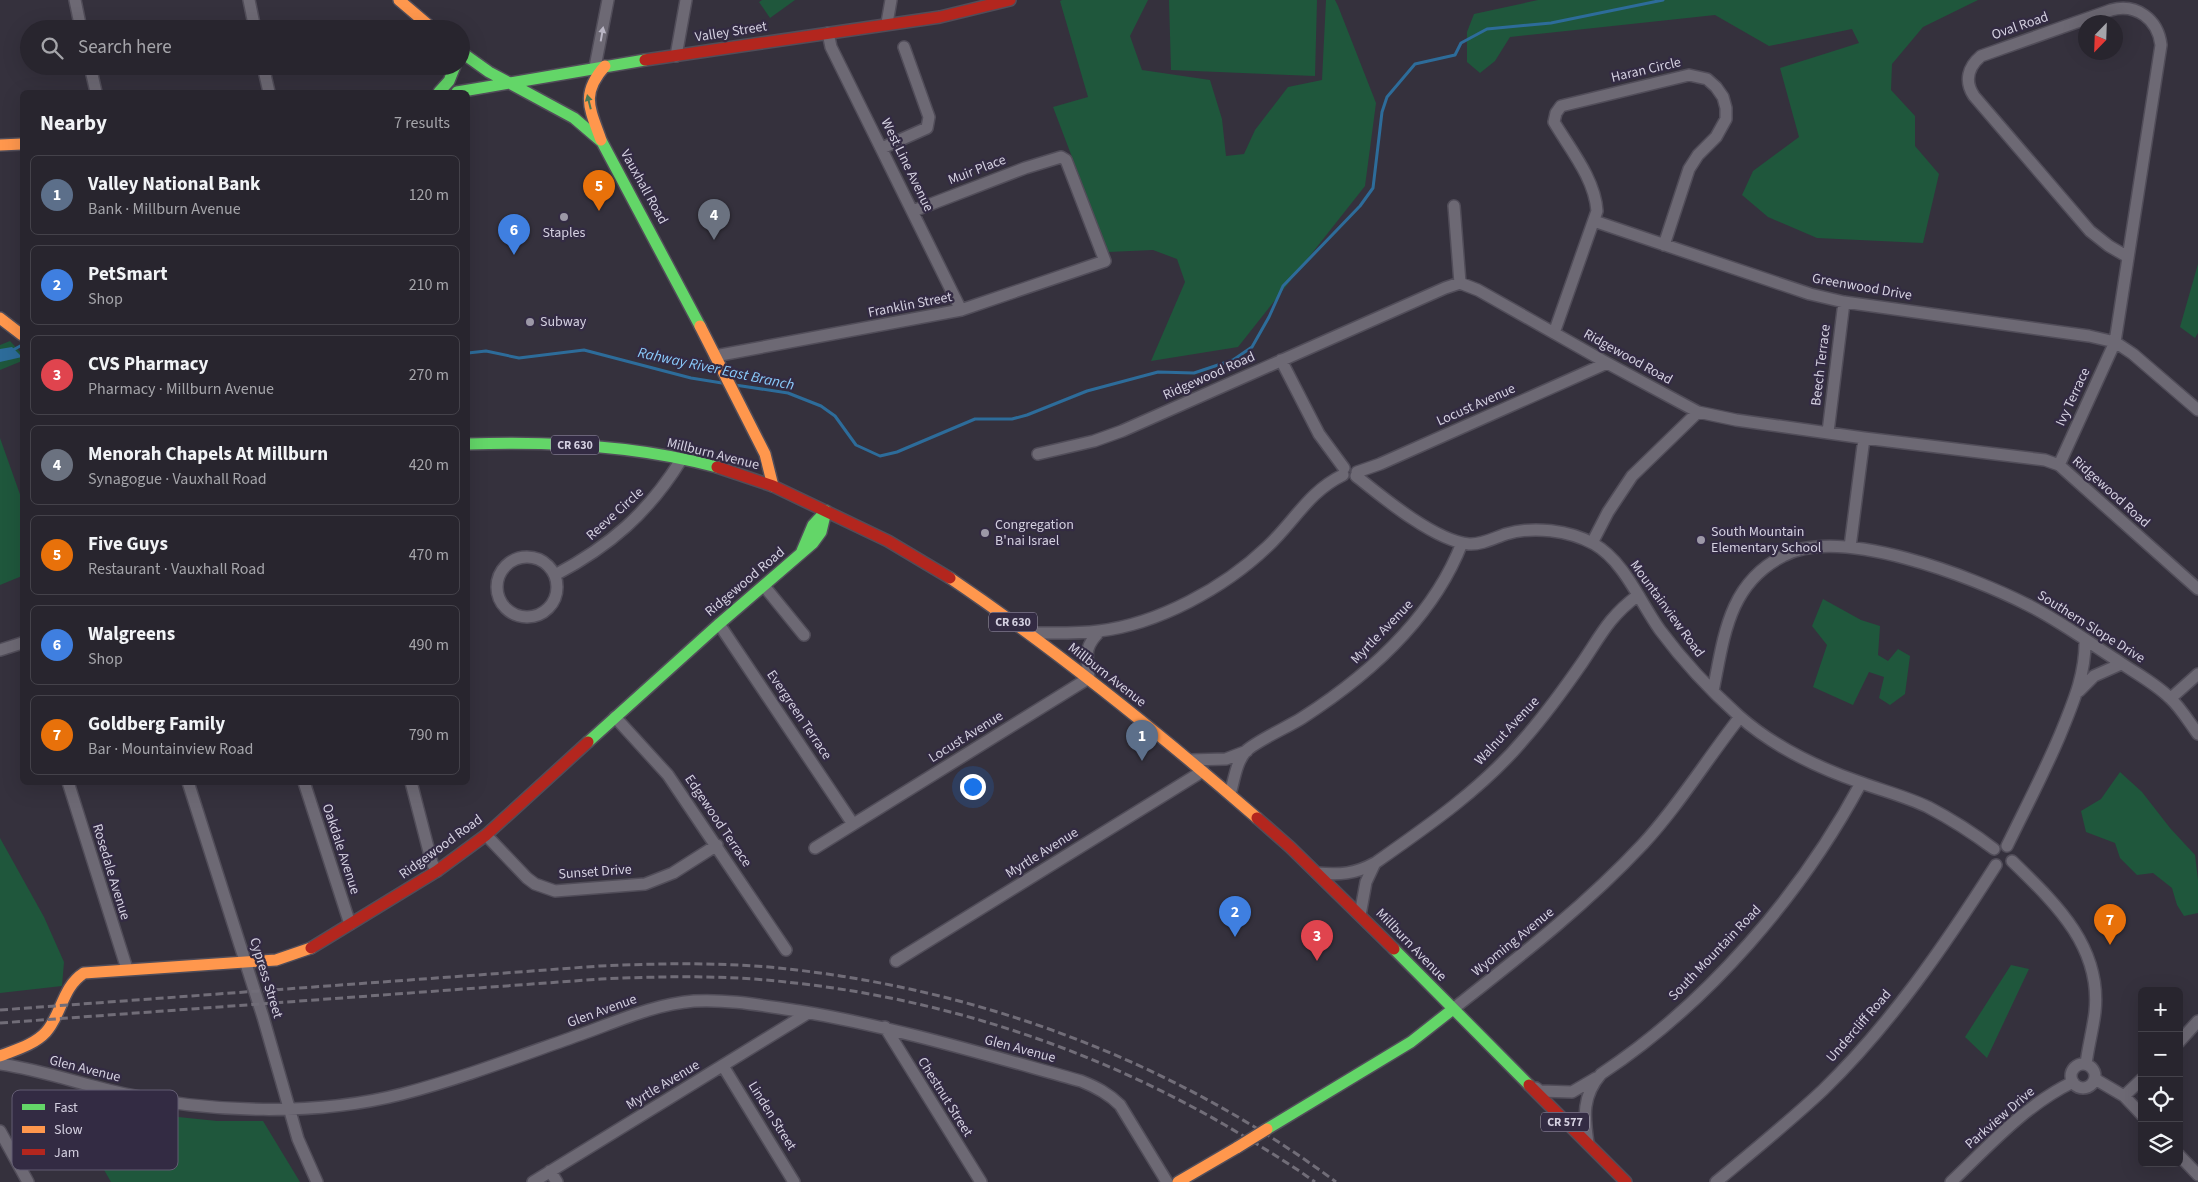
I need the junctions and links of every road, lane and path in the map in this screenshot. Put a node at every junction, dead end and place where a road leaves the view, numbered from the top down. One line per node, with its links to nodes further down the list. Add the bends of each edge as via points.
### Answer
1 (75, 0): 10 (street)
2 (248, 0): 11 (street)
3 (399, 0): 12 (main road)
4 (608, 0): 18 (street, one-way to 4)
5 (686, 0): 16 (street)
6 (891, 0): 13 (street)
7 (965, 0): 9 (street)
8 (1010, 0): 9 (main road, Valley Street)
9 (962, 12): 13 (main road, Valley Street)
10 (79, 20)
11 (253, 20)
12 (422, 20)
13 (887, 23): 14 (main road, Valley Street)
14 (828, 33): 16 (main road, Valley Street); 30 (street, West Line Avenue, via 831,47)
15 (904, 47): 30 (street, via 929,117 927,128)
16 (676, 56): 18 (main road, Valley Street)
17 (470, 59): 22 (main road, Vauxhall Road)
18 (600, 66): 22 (main road, Valley Street); 27 (main road, one-way to 18, via 587,102 593,78)
19 (92, 75): 23 (street)
20 (265, 75): 24 (street)
21 (451, 75): 25 (main road)
22 (507, 82): 26 (main road, Valley Street); 27 (main road, Vauxhall Road, via 574,118)
23 (96, 90)
24 (269, 90)
25 (441, 90)
26 (467, 90)
27 (602, 142): 44 (main road, Vauxhall Road)
28 (20, 144): 29 (main road)
29 (0, 145)
30 (882, 148): 32 (street, West Line Avenue)
31 (1454, 206): 37 (street)
32 (913, 211): 36 (street, Muir Place, via 1025,168 1061,158 1066,160); 39 (street, West Line Avenue)
33 (1594, 221): 34 (street, Greenwood Drive); 34 (street, Haran Circle, via 1596,198 1554,122 1561,106 1689,75 1707,79 1723,97 1726,119 1716,137 1689,169); 42 (street)
34 (1664, 245): 38 (street, Greenwood Drive, via 1810,294)
35 (2128, 257): 35 (street, Oval Road, via 2090,231 1974,96 1968,77 1974,61 2116,9 2142,13 2154,24 2161,45); 43 (street, Oval Road)
36 (1105, 261): 39 (street, Franklin Street)
37 (1460, 283): 42 (street, Ridgewood Road); 45 (street, Ridgewood Road)
38 (1844, 302): 43 (street, Greenwood Drive); 49 (street, Beech Terrace)
39 (961, 310): 44 (street, Franklin Street)
40 (0, 318): 41 (main road)
41 (20, 333)
42 (1554, 333): 46 (street, Ridgewood Road)
43 (2115, 342): 47 (street, Greenwood Drive); 54 (street, Ivy Terrace)
44 (715, 356): 57 (main road, Vauxhall Road, via 766,454)
45 (1281, 360): 52 (street, Ridgewood Road, via 1103,438); 55 (street, via 1319,434)
46 (1606, 363): 48 (street, Ridgewood Road); 56 (street, Locust Avenue)
47 (2196, 405)
48 (1698, 412): 49 (street, Ridgewood Road); 60 (street, via 1632,476)
49 (1828, 432): 50 (street, Ridgewood Road)
50 (1864, 438): 54 (street, Ridgewood Road, via 2045,460); 61 (street)
51 (470, 444): 53 (main road, Millburn Avenue / CR 630, via 529,442 619,448)
52 (1038, 454)
53 (681, 460): 57 (main road, Millburn Avenue / CR 630, via 741,474); 62 (street, Reeve Circle, via 655,498 627,527 599,550)
54 (2059, 465): 64 (street, Ridgewood Road)
55 (1344, 471): 56 (street, via 1350,480); 67 (street, via 1319,488 1266,548 1222,582 1175,608)
56 (1356, 474): 59 (street, Mountainview Road, via 1428,527)
57 (773, 486): 58 (main road, Millburn Avenue / CR 630)
58 (826, 511): 63 (main road, Ridgewood Road, via 806,535 801,554); 68 (main road, Millburn Avenue / CR 630, via 888,541 944,574)
59 (1462, 543): 60 (street, Mountainview Road, via 1479,543 1508,533 1534,530 1557,532); 82 (street, Myrtle Avenue, via 1441,588 1372,667 1302,718)
60 (1592, 543): 65 (street, Mountainview Road, via 1616,563)
61 (1850, 546): 70 (street, Southern Slope Drive, via 1963,576 2029,605); 76 (street, Southern Slope Drive, via 1803,548 1783,556 1756,575 1742,592 1728,621)
62 (555, 575): 62 (street, via 541,560 529,556 517,558 506,564 498,575 499,600 512,614 536,616 555,599)
63 (764, 586): 66 (main road, Ridgewood Road); 69 (street)
64 (2198, 590)
65 (1637, 596): 76 (street, Mountainview Road, via 1671,645); 98 (street, Walnut Avenue, via 1613,616 1555,702 1524,740 1448,811)
66 (719, 624): 79 (main road, Ridgewood Road); 91 (street, Evergreen Terrace)
67 (1100, 631): 68 (street); 75 (street, via 1089,642)
68 (1029, 633): 75 (main road, Millburn Avenue / CR 630)
69 (804, 635)
70 (2084, 639): 73 (street, Southern Slope Drive); 77 (street, via 2085,662)
71 (20, 644): 72 (street)
72 (0, 650)
73 (2121, 664): 77 (street, via 2094,676); 78 (street, Southern Slope Drive)
74 (2198, 674): 78 (street)
75 (1089, 678): 83 (main road, Millburn Avenue / CR 630); 91 (street, Locust Avenue)
76 (1713, 691): 80 (street, Mountainview Road)
77 (2078, 692): 94 (street, via 2044,773)
78 (2171, 698): 81 (street, Southern Slope Drive)
79 (615, 717): 92 (main road, Ridgewood Road); 93 (street, Edgewood Terrace, via 668,775)
80 (1740, 717): 85 (street, Mountainview Road, via 1788,750); 108 (street, Wyoming Avenue, via 1643,845 1555,929)
81 (2198, 734)
82 (1247, 751): 83 (street, Myrtle Avenue, via 1226,759); 90 (street)
83 (1190, 760): 84 (main road, Millburn Avenue / CR 630)
84 (1203, 771): 90 (main road, Millburn Avenue / CR 630); 106 (street, Myrtle Avenue)
85 (1860, 783): 96 (street, Mountainview Road, via 1926,807); 117 (street, South Mountain Road, via 1810,868 1751,941 1663,1029)
86 (69, 785): 107 (street, Rosedale Avenue)
87 (189, 785): 105 (street, Cypress Street)
88 (305, 785): 103 (street, Oakdale Avenue)
89 (413, 785): 100 (street, via 432,863)
90 (1230, 794): 101 (main road, Millburn Avenue / CR 630)
91 (853, 824): 95 (street, Locust Avenue)
92 (486, 835): 93 (street, Sunset Drive, via 527,878 556,891 644,884 673,873); 100 (main road, Ridgewood Road)
93 (717, 845): 104 (street, Edgewood Terrace)
94 (2007, 846): 96 (street, via 2000,845); 97 (street, via 2012,851)
95 (815, 848)
96 (1994, 849): 99 (street, via 1992,860)
97 (2012, 861): 99 (street, via 2004,867); 115 (street, via 2073,926 2089,957 2095,1012)
98 (1375, 863): 101 (street, Walnut Avenue, via 1348,874); 102 (street, via 1366,882)
99 (1996, 865): 143 (street, Undercliff Road, via 1946,941 1887,1020 1822,1090)
100 (437, 871): 103 (main road, Ridgewood Road)
101 (1317, 873): 102 (main road, Millburn Avenue / CR 630)
102 (1360, 915): 108 (main road, Millburn Avenue / CR 630)
103 (350, 924): 105 (main road, Ridgewood Road, via 303,952 276,960)
104 (786, 950)
105 (245, 961): 107 (main road, Ridgewood Road); 125 (street, Cypress Street)
106 (896, 961)
107 (126, 970): 113 (main road, Ridgewood Road, via 78,975 46,1032)
108 (1453, 1009): 120 (main road, Millburn Avenue / CR 577); 141 (main road, Wyoming Avenue, bridge, via 1411,1042)
109 (808, 1013): 111 (street, Glen Avenue); 116 (street, Myrtle Avenue); 125 (street, Glen Avenue, via 733,1001 676,1003 407,1093 359,1103)
110 (2198, 1021): 112 (street)
111 (885, 1027): 139 (street, Chestnut Street); 140 (street, Glen Avenue, via 1098,1088 1120,1105)
112 (2183, 1038)
113 (0, 1056)
114 (0, 1064): 122 (street, Glen Avenue)
115 (2086, 1064): 118 (street, via 2094,1071); 119 (street, via 2072,1070)
116 (723, 1066): 132 (street, Myrtle Avenue); 138 (street, Linden Street)
117 (1601, 1074): 120 (street, South Mountain Road, via 1572,1092 1540,1091); 128 (street, South Mountain Road, via 1586,1101 1584,1118)
118 (2094, 1079): 119 (street, via 2083,1087); 123 (street)
119 (2073, 1082): 144 (street, Parkview Drive, via 2026,1111)
120 (1527, 1083): 128 (main road, Millburn Avenue / CR 577)
121 (2138, 1083): 123 (street)
122 (110, 1090)
123 (2124, 1096): 126 (street)
124 (178, 1103): 125 (street, Glen Avenue, via 234,1108)
125 (288, 1108): 135 (street, Cypress Street)
126 (2138, 1111)
127 (0, 1131): 129 (street)
128 (1588, 1145): 142 (main road, Millburn Avenue / CR 577)
129 (12, 1153)
130 (2183, 1159): 133 (street)
131 (21, 1170): 134 (street)
132 (550, 1171): 136 (street, Myrtle Avenue); 137 (street)
133 (2198, 1175)
134 (28, 1182)
135 (317, 1182)
136 (533, 1182)
137 (557, 1182)
138 (794, 1182)
139 (981, 1182)
140 (1167, 1182)
141 (1178, 1182)
142 (1626, 1182)
143 (1716, 1182)
144 (1951, 1182)

